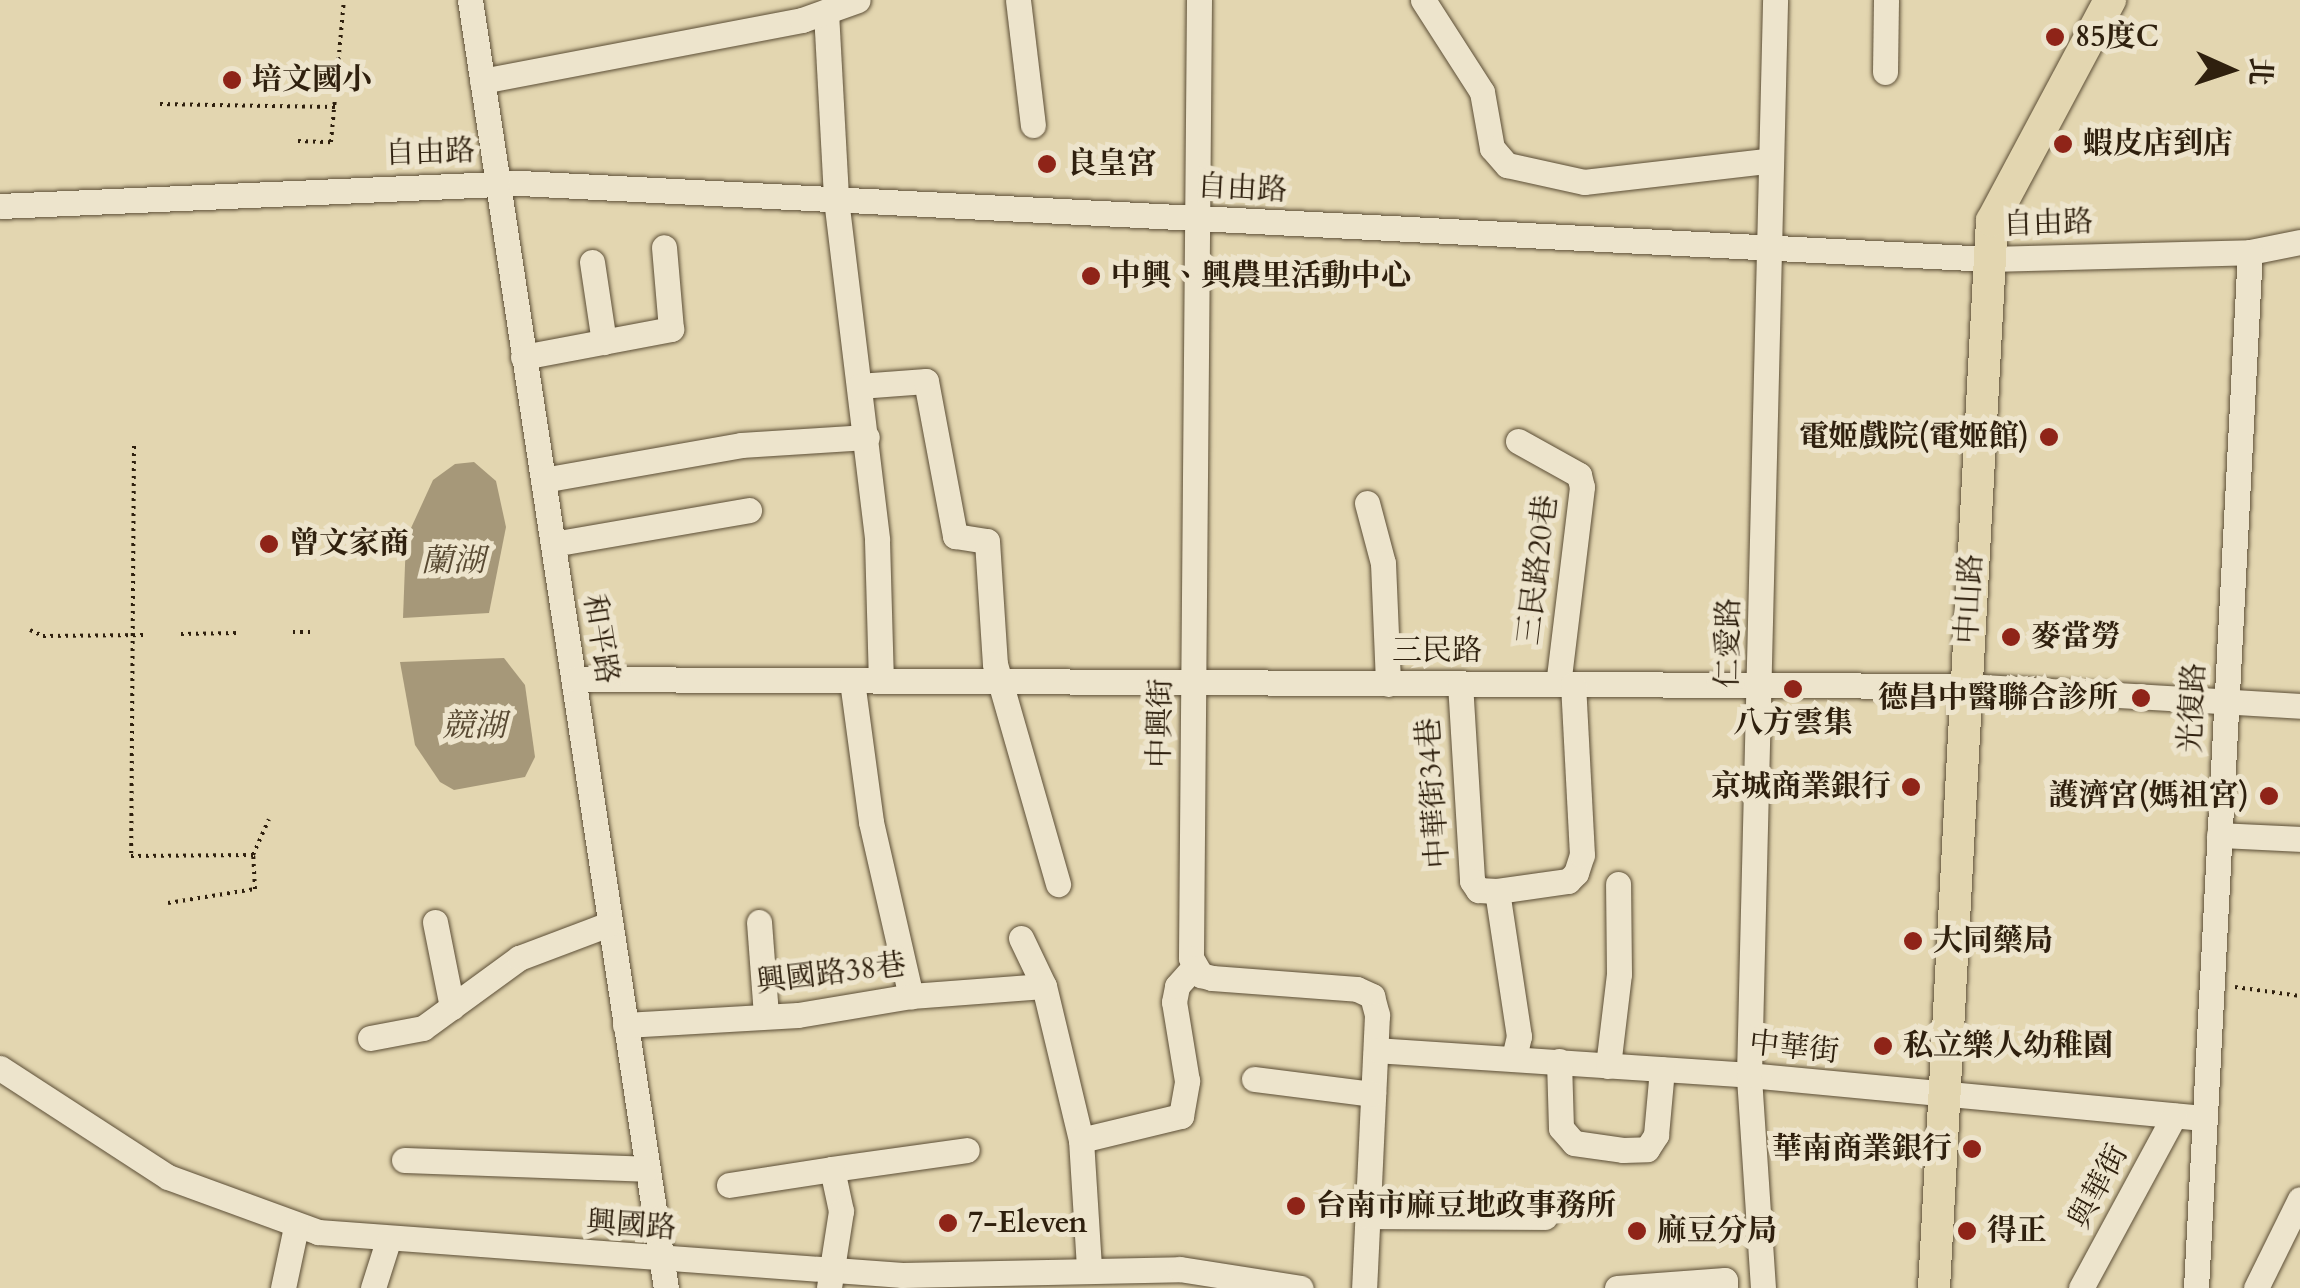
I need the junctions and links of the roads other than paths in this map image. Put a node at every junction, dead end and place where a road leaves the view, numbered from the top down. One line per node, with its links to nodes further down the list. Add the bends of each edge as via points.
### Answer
1 (470, 0): 11 (street, 和平路)
2 (858, 0): 9 (street)
3 (1018, 0): 12 (street)
4 (1200, 0): 17 (street, 中興街)
5 (1423, 0): 13 (street, via 1482,92 1492,148 1507,165 1584,182)
6 (1775, 0): 13 (street, 仁愛路)
7 (1886, 0): 10 (street)
8 (2110, 0): 22 (main road, 中山路, via 2000,200)
9 (808, 11): 11 (street); 15 (street)
10 (1885, 72)
11 (482, 81): 14 (street, 和平路)
12 (1033, 125)
13 (1766, 161): 20 (street, 仁愛路)
14 (498, 183): 15 (street, 自由路); 16 (street, 自由路); 25 (street, 和平路)
15 (836, 200): 17 (street, 自由路); 26 (street)
16 (0, 206)
17 (1198, 220): 20 (street, 自由路); 36 (street, 中興街)
18 (2300, 242): 21 (street, 自由路)
19 (664, 247): 24 (street, via 671,329)
20 (1767, 252): 22 (street, 自由路); 41 (street, 仁愛路)
21 (2250, 252): 22 (street, 自由路); 43 (street, 光復路)
22 (1988, 259): 42 (main road, 中山路)
23 (592, 262): 24 (street)
24 (604, 342): 25 (street)
25 (523, 357): 29 (street, 和平路)
26 (859, 386): 27 (street); 35 (street, via 926,381 955,536 987,541)
27 (866, 437): 29 (street, via 741,445); 34 (street)
28 (1518, 442): 40 (street, 三民路20巷, via 1579,474 1582,487)
29 (543, 480): 32 (street, 和平路)
30 (1367, 503): 39 (street, via 1383,562)
31 (748, 510): 32 (street)
32 (552, 544): 33 (street, 和平路)
33 (574, 678): 37 (street, 三民路); 52 (street, 和平路)
34 (881, 680): 35 (street, 三民路); 37 (street, 三民路)
35 (1000, 680): 36 (street, 三民路); 47 (street)
36 (1195, 680): 39 (street, 三民路); 54 (street, 中興街)
37 (852, 681): 56 (street, via 871,822)
38 (1460, 683): 39 (street, 三民路); 40 (street, 三民路); 49 (street, 中華街34巷, via 1472,882 1478,890)
39 (1388, 684)
40 (1566, 684): 41 (street, 三民路); 49 (street, 三民路20巷, via 1582,855 1576,873 1568,881)
41 (1761, 684): 42 (street, 三民路); 67 (street, 仁愛路)
42 (1966, 686): 43 (street, 三民路); 70 (main road, 中山路)
43 (2226, 702): 44 (street, 三民路); 45 (street, 光復路)
44 (2300, 706)
45 (2219, 836): 46 (street); 72 (street, 光復路)
46 (2300, 839)
47 (1058, 884)
48 (1618, 884): 64 (street)
49 (1496, 891): 62 (street, 中華街34巷, via 1520,1036)
50 (435, 922): 57 (street)
51 (759, 922): 58 (street)
52 (609, 924): 57 (street, via 519,958); 59 (street, 和平路)
53 (1020, 938): 55 (street)
54 (1193, 968): 61 (street, via 1212,978 1366,991 1376,1004); 73 (street, via 1174,1002 1187,1081 1181,1116)
55 (1044, 986): 56 (street, 興國路38巷); 73 (street)
56 (910, 996): 58 (street, 興國路38巷)
57 (452, 1007): 60 (street, via 423,1028)
58 (766, 1016): 59 (street, 興國路38巷)
59 (625, 1025): 76 (street, 和平路)
60 (370, 1038)
61 (1376, 1050): 62 (street, 中華街); 69 (street)
62 (1514, 1057): 63 (street, 中華街)
63 (1559, 1062): 64 (street, 中華街); 66 (street, via 1561,1128 1574,1143 1622,1150 1647,1149 1656,1135)
64 (1608, 1066): 66 (street, 中華街)
65 (0, 1068): 82 (street, 興國路, via 168,1178)
66 (1662, 1068): 67 (street, 中華街)
67 (1749, 1075): 70 (street, 中華街); 94 (street, 仁愛路)
68 (1254, 1078): 69 (street)
69 (1373, 1094): 80 (street)
70 (1946, 1098): 71 (street, 中華街); 95 (main road, 中山路)
71 (2174, 1116): 72 (street, 中華街); 96 (street, 與華街)
72 (2204, 1118): 97 (street, 光復路)
73 (1081, 1140): 85 (street)
74 (967, 1150): 77 (street)
75 (404, 1160): 76 (street)
76 (647, 1169): 84 (street, 和平路)
77 (832, 1169): 78 (street); 86 (street, via 841,1211)
78 (729, 1185)
79 (2300, 1199): 98 (street)
80 (1368, 1216): 81 (street); 91 (street)
81 (1544, 1217)
82 (296, 1227): 83 (street, 興國路); 87 (street)
83 (388, 1241): 84 (street, 興國路); 88 (street)
84 (663, 1260): 86 (street, 興國路); 89 (street, 和平路)
85 (1089, 1268): 86 (street, 興國路); 90 (street, 興國路, via 1180,1269)
86 (830, 1280)
87 (283, 1288)
88 (372, 1288)
89 (666, 1288)
90 (1301, 1288)
91 (1364, 1288)
92 (1617, 1288): 93 (street, via 1725,1280)
93 (1726, 1288)
94 (1763, 1288)
95 (1934, 1288)
96 (2082, 1288)
97 (2196, 1288)
98 (2256, 1288)

